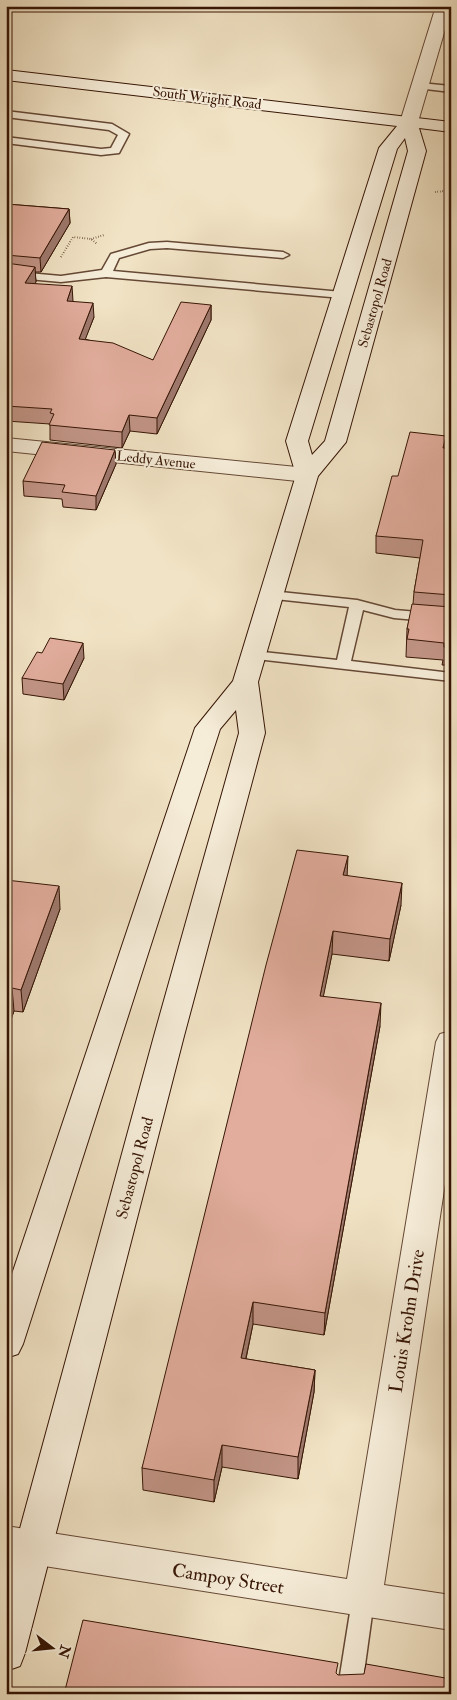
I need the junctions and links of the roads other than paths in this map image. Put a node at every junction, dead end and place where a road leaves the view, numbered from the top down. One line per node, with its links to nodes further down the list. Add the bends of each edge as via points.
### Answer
1 (446, 10): 3 (main road, Sebastopol Road)
2 (6, 75): 6 (main road, South Wright Road)
3 (420, 86): 4 (lane); 6 (main road, Sebastopol Road)
4 (451, 89)
5 (6, 114): 8 (lane, via 112,127 124,134 115,151 101,152)
6 (409, 122): 7 (main road, South Wright Road); 12 (main road, Sebastopol Road, via 388,148); 14 (main road, Sebastopol Road, via 417,151 338,432 335,442)
7 (451, 127)
8 (6, 140)
9 (283, 255): 10 (lane, via 149,246 115,256)
10 (108, 273): 11 (lane, via 61,279); 12 (lane)
11 (6, 274)
12 (342, 295): 14 (main road, Sebastopol Road, via 297,440)
13 (6, 444): 14 (main road, Leddy Avenue)
14 (307, 475): 15 (main road, Sebastopol Road)
15 (271, 595): 16 (lane); 19 (main road, Sebastopol Road)
16 (357, 604): 17 (lane, via 394,614); 18 (lane)
17 (451, 619)
18 (343, 665): 19 (lane); 20 (lane)
19 (249, 669): 22 (main road, Sebastopol Road, via 208,728); 23 (main road, Sebastopol Road, via 252,733)
20 (451, 677)
21 (451, 1042): 24 (main road, Louis Krohn Drive)
22 (6, 1344)
23 (21, 1546): 24 (main road, Campoy Street); 26 (main road, Sebastopol Road)
24 (363, 1600): 25 (main road, Campoy Street); 27 (lane)
25 (451, 1613)
26 (6, 1654)
27 (349, 1694)

